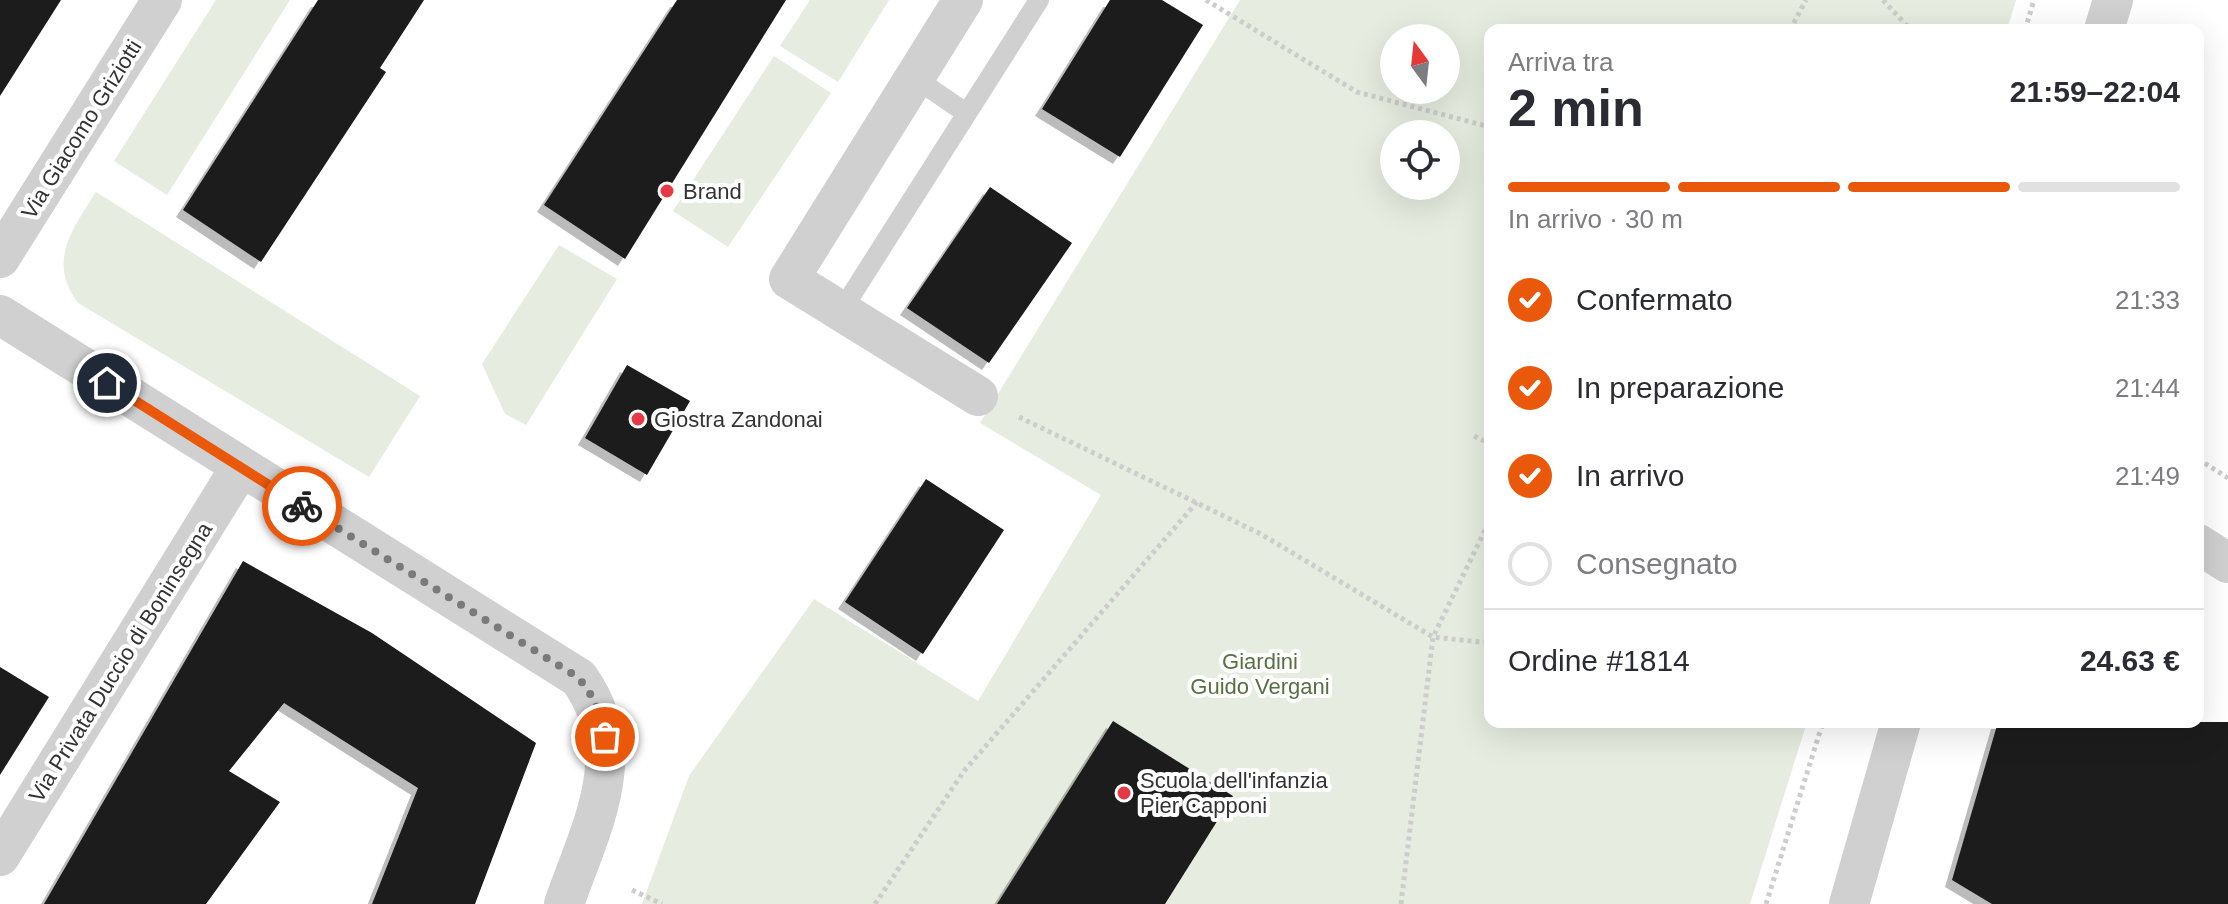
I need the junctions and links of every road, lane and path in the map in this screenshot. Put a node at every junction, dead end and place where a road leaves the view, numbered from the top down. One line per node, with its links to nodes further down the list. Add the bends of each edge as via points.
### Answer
1 (162, 0): 16 (street, Via Giacomo Griziotti)
2 (963, 0): 13 (street)
3 (1039, 0): 14 (lane)
4 (1206, 0): 15 (path, via 1357,92)
5 (1806, 0): 9 (path)
6 (1883, 0): 10 (path)
7 (2034, 0): 11 (path)
8 (2113, 0): 12 (street)
9 (1793, 24)
10 (1905, 24)
11 (2027, 24)
12 (2106, 24)
13 (915, 78): 14 (lane); 17 (street, via 789,279)
14 (966, 113): 17 (lane)
15 (1484, 125)
16 (0, 258)
17 (840, 313): 19 (street)
18 (0, 315): 23 (street)
19 (978, 396): 25 (path)
20 (1474, 436): 21 (path)
21 (1484, 441)
22 (2204, 463): 24 (path)
23 (240, 468): 33 (street, Via Privata Duccio di Boninsegna); 35 (street, via 579,678 595,701 607,765 603,795)
24 (2228, 478)
25 (1197, 502): 29 (path); 37 (path, via 964,771)
26 (1484, 532): 29 (path)
27 (2204, 548): 28 (street)
28 (2228, 563)
29 (1433, 637): 30 (path); 38 (path)
30 (1484, 642)
31 (1821, 728): 39 (path)
32 (1899, 728): 40 (street)
33 (0, 856)
34 (632, 890): 36 (path)
35 (564, 904)
36 (662, 904)
37 (875, 904)
38 (1401, 904)
39 (1766, 904)
40 (1849, 904)

